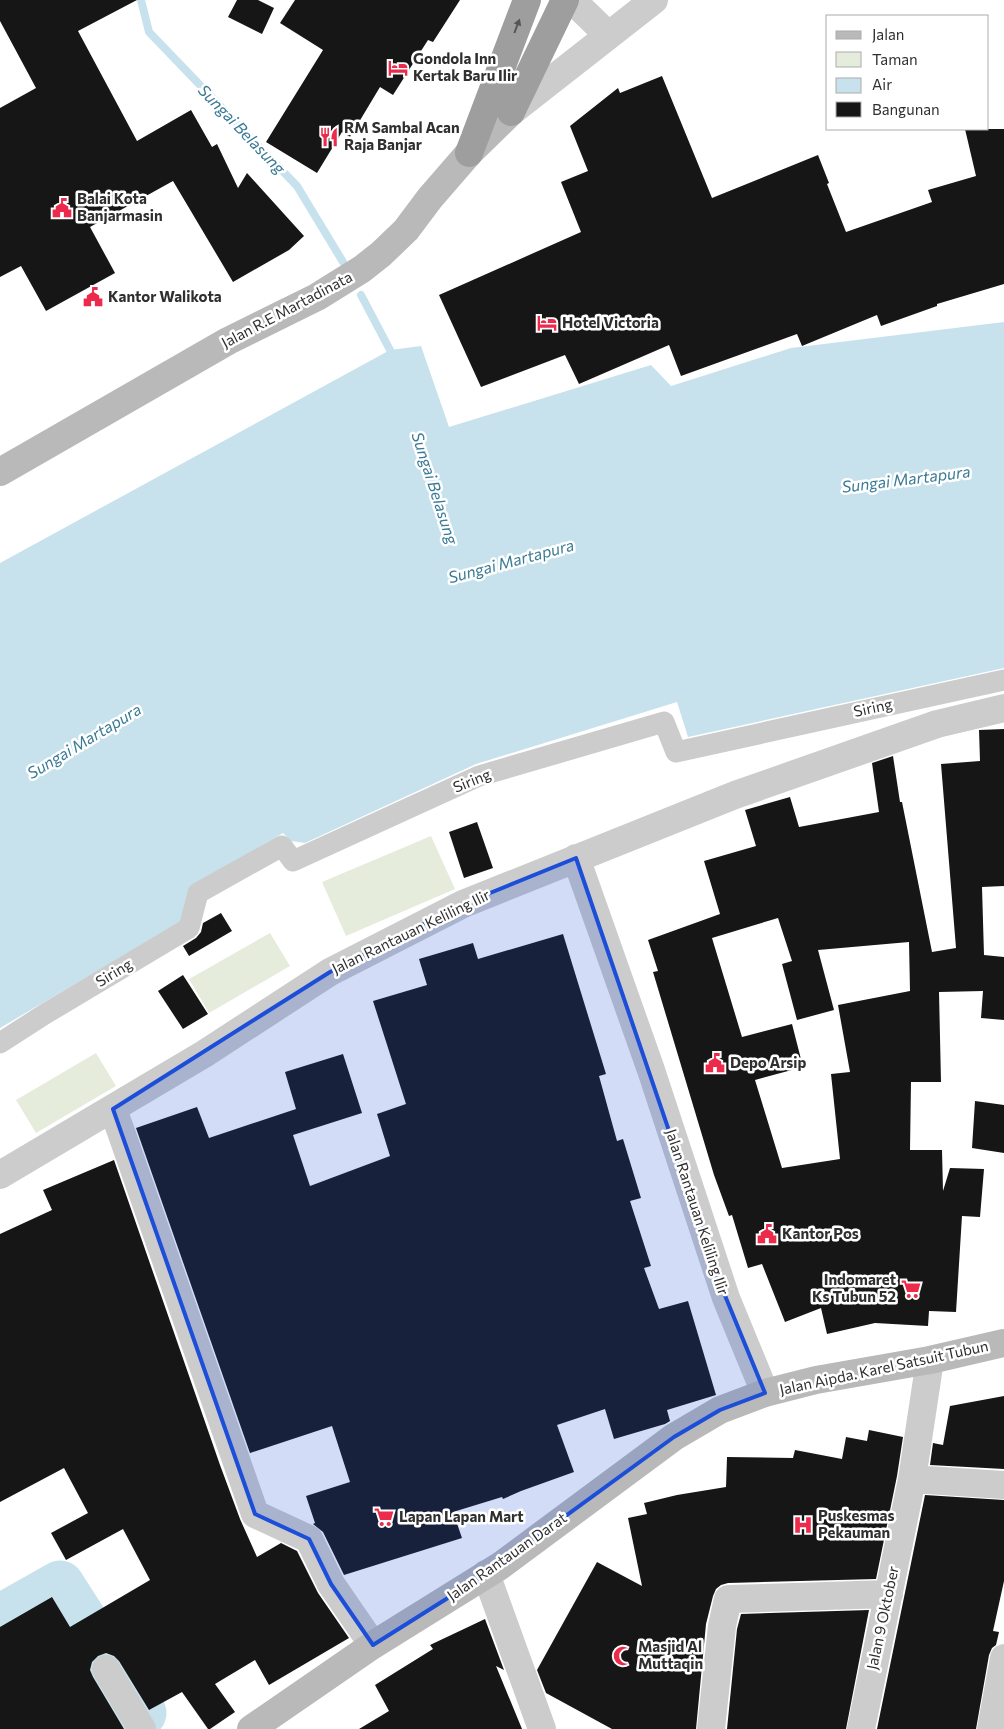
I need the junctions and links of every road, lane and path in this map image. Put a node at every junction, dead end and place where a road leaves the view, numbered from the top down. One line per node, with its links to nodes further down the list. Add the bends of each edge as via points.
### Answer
1 (527, 0): 7 (highway, one-way to 1)
2 (565, 0): 6 (highway)
3 (572, 0): 5 (street)
4 (651, 0): 5 (street, Jalan R.E Martadinata)
5 (608, 35): 6 (street, Jalan R.E Martadinata)
6 (510, 112): 7 (main road, Jalan R.E Martadinata)
7 (469, 154): 8 (main road, Jalan R.E Martadinata, via 406,230 362,269 228,341)
8 (0, 472)
9 (1004, 680): 12 (street, Siring, via 676,752 664,722 479,776 293,861 282,846 198,893 189,928)
10 (1004, 708): 11 (street, via 937,724 744,792)
11 (576, 858): 13 (street, Jalan Rantauan Keliling Ilir, via 463,904 330,972); 17 (street, Jalan Rantauan Keliling Ilir, via 651,1070 726,1298)
12 (0, 1043)
13 (113, 1109): 14 (street, Jalan Rantauan Keliling Ilir); 22 (street, via 255,1514 309,1539 331,1584)
14 (0, 1174)
15 (1004, 1343): 16 (main road, Jalan Aipda. Karel Satsuit Tubun)
16 (930, 1360): 17 (main road, Jalan Aipda. Karel Satsuit Tubun, via 816,1380); 18 (street, Jalan 9 Oktober)
17 (765, 1393): 20 (main road, Jalan Rantauan Darat, via 720,1410 674,1437)
18 (912, 1479): 19 (street); 21 (street, Jalan 9 Oktober)
19 (1004, 1485)
20 (486, 1574): 22 (main road, Jalan Rantauan Darat); 27 (street)
21 (889, 1594): 28 (street, via 728,1599 722,1626); 29 (street, Jalan 9 Oktober)
22 (373, 1645): 26 (main road, Jalan Rantauan Darat)
23 (1004, 1658): 30 (street)
24 (106, 1669): 25 (street)
25 (142, 1729)
26 (251, 1729)
27 (542, 1729)
28 (712, 1729)
29 (861, 1729)
30 (991, 1729)

